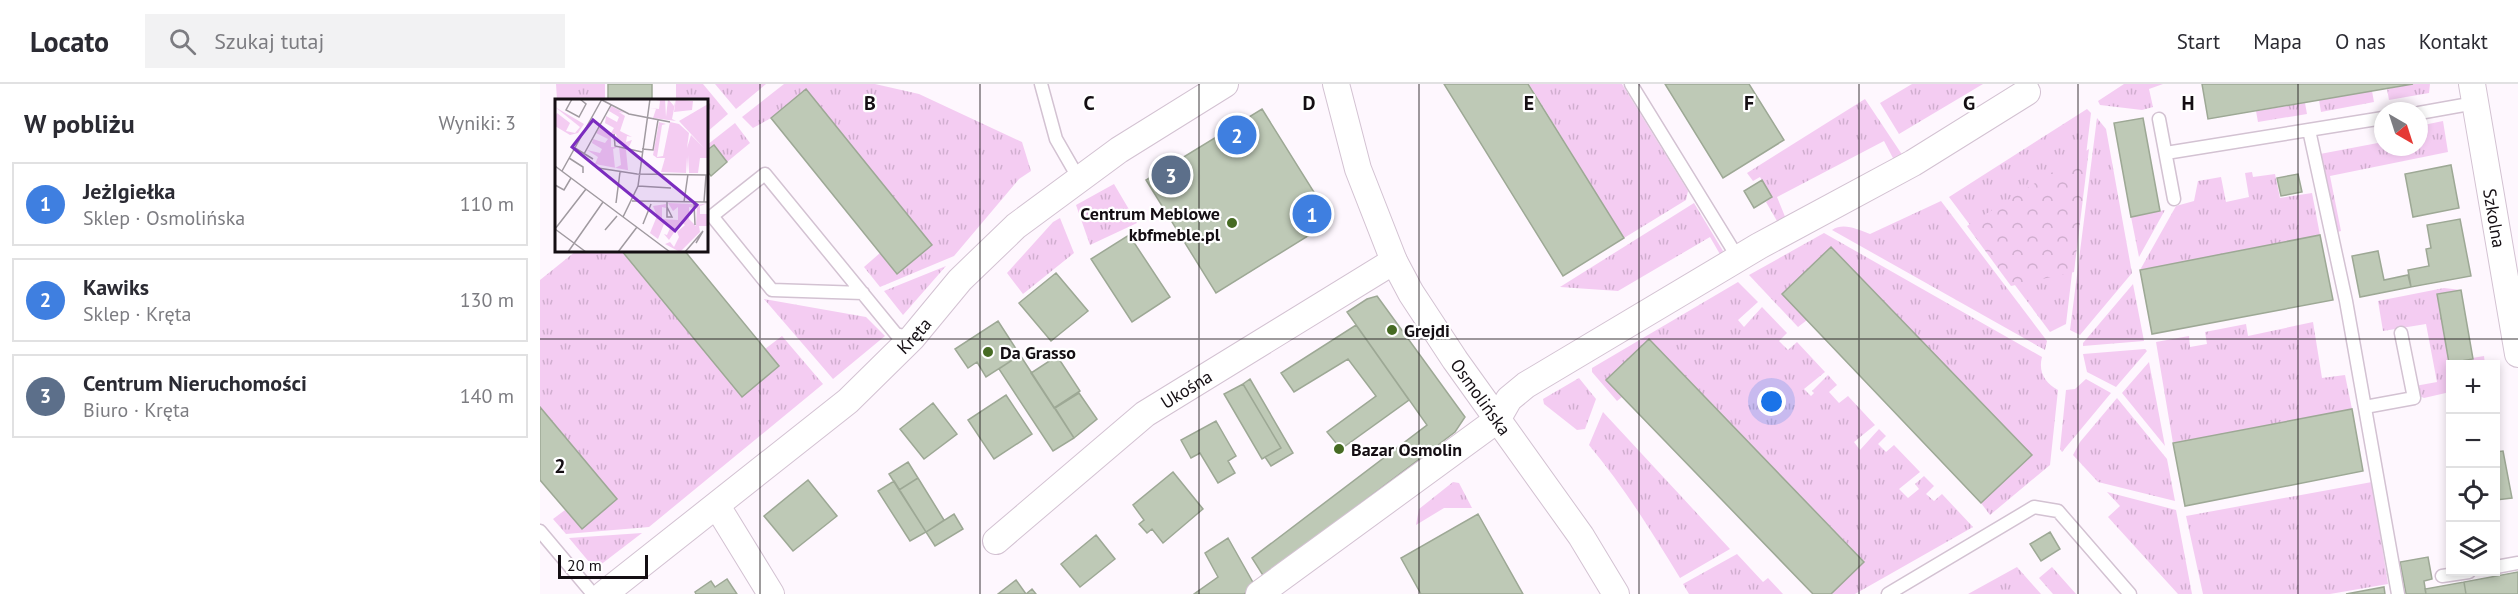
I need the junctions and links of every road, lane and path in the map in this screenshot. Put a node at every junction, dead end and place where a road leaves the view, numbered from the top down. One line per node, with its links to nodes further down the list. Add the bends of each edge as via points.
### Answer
1 (1041, 84): 12 (lane, via 1056,139)
2 (1225, 84): 12 (street, Kręta)
3 (1336, 84): 15 (street, Osmolińska, via 1358,169)
4 (1631, 84): 14 (lane)
5 (2027, 92): 14 (street, via 1913,163)
6 (2474, 94): 7 (lane); 19 (street, Szkolna)
7 (2428, 109)
8 (2159, 119): 11 (lane)
9 (2374, 119): 10 (lane)
10 (2309, 130): 11 (lane); 20 (lane)
11 (2166, 153): 13 (lane)
12 (1079, 179): 18 (street, Kręta, via 1016,226 960,280)
13 (2174, 199)
14 (1738, 258): 21 (street, via 1526,385 1509,399)
15 (1394, 261): 21 (street, Osmolińska, via 1411,293); 24 (street, Ukośna, via 1146,414)
16 (863, 293): 16 (lane, via 765,174 712,216 771,290); 18 (lane, via 896,334)
17 (2401, 333): 20 (lane, via 2414,398)
18 (912, 338): 22 (street, Kręta, via 848,401)
19 (2518, 354)
20 (2365, 407): 36 (lane)
21 (1497, 420): 32 (street); 33 (street, Osmolińska, via 1581,536)
22 (717, 506): 30 (street, Kręta); 31 (street)
23 (540, 531): 29 (lane)
24 (996, 541)
25 (2518, 563): 26 (lane)
26 (2500, 566)
27 (2446, 575): 28 (lane)
28 (2442, 576)
29 (593, 594)
30 (604, 594)
31 (771, 594)
32 (1258, 594)
33 (1616, 594)
34 (1888, 594): 35 (lane, via 2034,507 2058,511)
35 (2130, 594)
36 (2398, 594)

